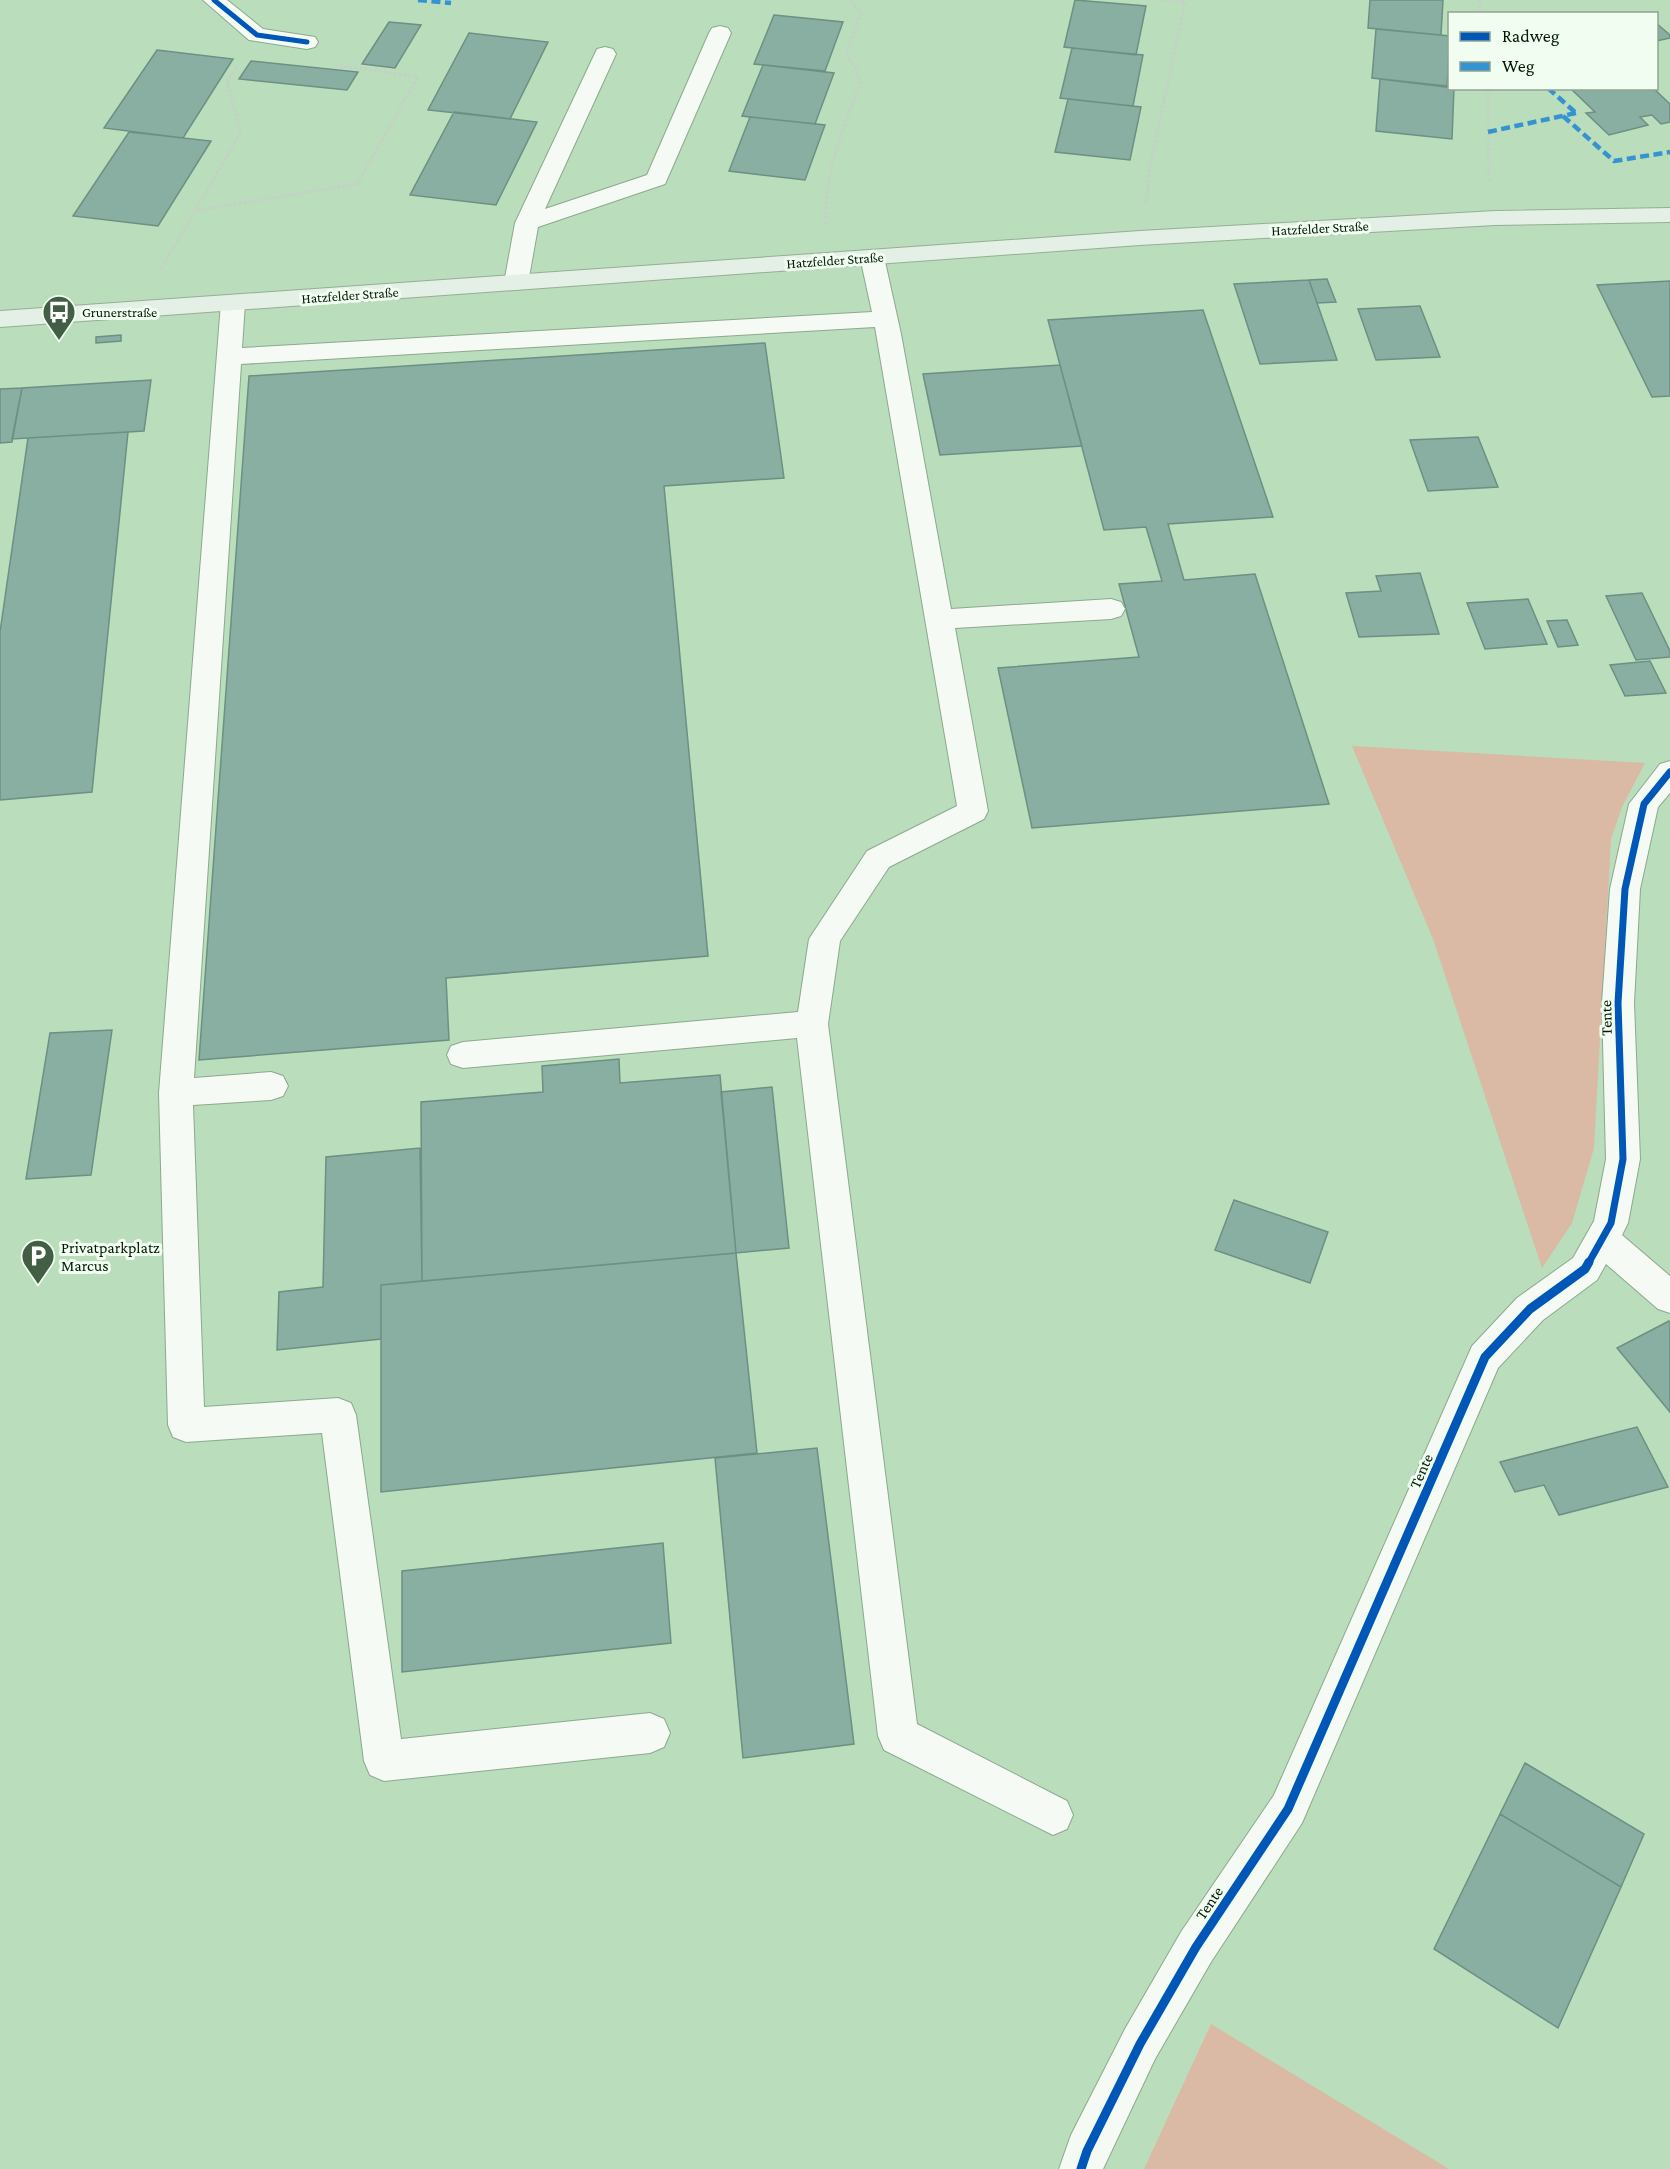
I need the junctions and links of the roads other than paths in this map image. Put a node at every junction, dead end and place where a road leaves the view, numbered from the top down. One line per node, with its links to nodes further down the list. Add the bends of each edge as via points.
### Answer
1 (214, 0): 3 (street, via 257,35)
2 (720, 33): 6 (street, via 657,179)
3 (307, 42)
4 (605, 54): 6 (street)
5 (1670, 215): 7 (main road, Hatzfelder Straße, via 1495,218)
6 (527, 223): 8 (street)
7 (872, 257): 8 (main road, Hatzfelder Straße); 10 (street)
8 (516, 283): 9 (main road, Hatzfelder Straße)
9 (233, 303): 11 (main road, Hatzfelder Straße); 12 (street)
10 (885, 318): 12 (street); 14 (street)
11 (0, 320)
12 (229, 357): 19 (street)
13 (1111, 609): 14 (street)
14 (939, 620): 16 (street, via 973,811 878,859 825,939)
15 (1670, 772): 20 (street, Tente, via 1644,804 1625,889 1618,1003 1623,1159 1611,1224)
16 (812, 1024): 17 (street); 23 (street, via 898,1736)
17 (463, 1055)
18 (271, 1086): 19 (street)
19 (176, 1093): 22 (street, via 186,1425 338,1415 384,1761)
20 (1602, 1239): 21 (street); 24 (street, Tente, via 1585,1269 1530,1310 1485,1358 1288,1809 1196,1947 1140,2044)
21 (1670, 1298)
22 (650, 1733)
23 (1053, 1815)
24 (1081, 2169)

